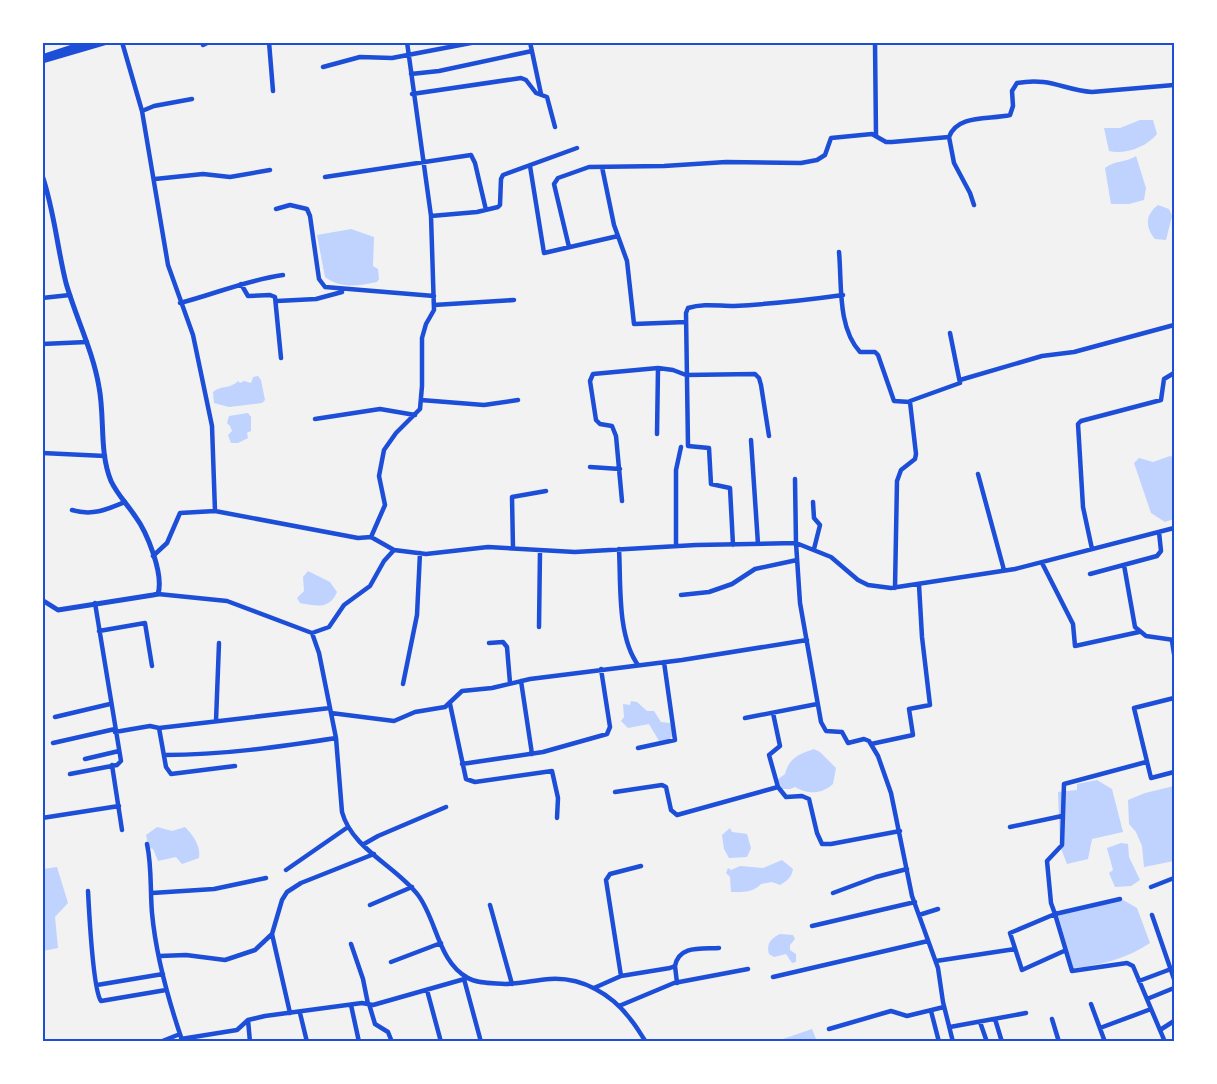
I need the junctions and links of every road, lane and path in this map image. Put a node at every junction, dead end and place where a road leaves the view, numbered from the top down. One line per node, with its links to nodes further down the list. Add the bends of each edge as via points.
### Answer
1 (88, 42): 13 (street)
2 (107, 42): 14 (street)
3 (122, 42): 22 (street)
4 (209, 42): 10 (street)
5 (269, 42): 18 (street)
6 (407, 42): 12 (street)
7 (476, 42): 12 (street)
8 (530, 42): 11 (street)
9 (875, 42): 24 (street)
10 (203, 45)
11 (532, 51): 16 (street); 20 (street)
12 (409, 54): 15 (street, via 392,58 360,56); 16 (street)
13 (42, 57)
14 (42, 61)
15 (323, 67)
16 (411, 74): 19 (street)
17 (1174, 86): 25 (street, via 1092,92 1056,82 1017,83 1012,91 1010,115 963,122 955,126)
18 (273, 91)
19 (412, 94): 20 (street, via 517,77 526,80 536,93); 27 (street)
20 (541, 94): 23 (street, via 547,97)
21 (192, 99): 22 (street)
22 (142, 111): 33 (street)
23 (555, 127)
24 (876, 135): 25 (street, via 886,142); 29 (street, via 831,138 826,155 810,162)
25 (949, 137): 34 (street, via 954,163)
26 (577, 148): 28 (street)
27 (424, 163): 32 (street); 36 (street, via 471,156); 37 (street)
28 (530, 166): 36 (street, via 503,175 500,204); 39 (street, via 544,253)
29 (602, 167): 38 (street); 39 (street, via 581,169 555,180)
30 (270, 170): 33 (street, via 230,177 203,174)
31 (42, 175): 44 (street)
32 (325, 177)
33 (155, 178): 50 (street, via 168,265)
34 (974, 205)
35 (276, 209): 43 (street, via 290,205 307,208 321,284 330,289)
36 (486, 210): 37 (street)
37 (431, 216): 46 (street)
38 (618, 236): 39 (street); 52 (street, via 627,261 634,324)
39 (569, 247)
40 (839, 252): 45 (street)
41 (283, 275): 42 (street, via 256,278)
42 (242, 284): 49 (street, via 248,296 273,295); 50 (street)
43 (348, 290): 46 (street); 49 (street, via 316,299)
44 (70, 295): 47 (street); 55 (street)
45 (843, 295): 52 (street, via 688,308); 64 (street, via 846,327 857,348 862,353 875,352 878,355 894,401)
46 (434, 296): 51 (street)
47 (42, 298)
48 (514, 300): 51 (street)
49 (277, 301): 57 (street)
50 (180, 303): 82 (street, via 193,335 212,426)
51 (434, 305): 62 (street, via 422,338)
52 (686, 322): 60 (street)
53 (1174, 325): 61 (street, via 1074,352 1042,356)
54 (950, 334): 61 (street)
55 (87, 342): 56 (street); 72 (street, via 100,388)
56 (42, 344)
57 (281, 358)
58 (658, 368): 60 (street); 67 (street); 74 (street, via 597,372 590,377 596,420 614,429)
59 (1174, 373): 93 (street, via 1164,379 1161,400 1078,424 1083,507)
60 (686, 376): 68 (street, via 757,376 762,385); 88 (street, via 688,446 709,448 711,484 730,488)
61 (960, 380): 64 (street, via 957,385)
62 (421, 400): 63 (street, via 484,405); 65 (street)
63 (518, 400)
64 (910, 401): 104 (street, via 916,454 915,459 901,470 897,481)
65 (415, 415): 66 (street, via 380,409); 85 (street, via 384,450 379,476 385,505)
66 (315, 419)
67 (657, 434)
68 (769, 436)
69 (751, 440): 87 (street)
70 (681, 446): 89 (street, via 676,470)
71 (42, 453): 72 (street)
72 (105, 456): 79 (street, via 111,481)
73 (590, 467): 74 (street)
74 (620, 469): 78 (street)
75 (978, 474): 101 (street)
76 (795, 479): 86 (street)
77 (546, 491): 90 (street, via 512,496)
78 (622, 501)
79 (125, 502): 81 (street, via 100,512); 97 (street, via 143,529)
80 (813, 502): 92 (street, via 814,518 820,526)
81 (72, 510)
82 (215, 511): 85 (street, via 358,538); 97 (street, via 180,513 166,543)
83 (1174, 528): 84 (street)
84 (1159, 532): 93 (street); 100 (street, via 1160,554)
85 (371, 537): 94 (street)
86 (796, 543): 87 (street); 92 (street); 98 (street)
87 (758, 544): 88 (street)
88 (733, 545): 89 (street)
89 (676, 546): 91 (street)
90 (513, 548): 95 (street); 96 (street)
91 (619, 549): 95 (street); 119 (street, via 622,621 632,657)
92 (814, 549): 104 (street, via 831,557 868,585)
93 (1092, 549): 99 (street)
94 (394, 550): 96 (street); 112 (street, via 370,586 344,605 329,627)
95 (540, 551): 109 (street)
96 (420, 553): 124 (street, via 417,615)
97 (153, 556): 105 (street)
98 (797, 560): 106 (street, via 755,569 718,590); 113 (street)
99 (1042, 563): 101 (street); 111 (street, via 1072,624 1075,646)
100 (1124, 565): 102 (street); 111 (street, via 1132,618)
101 (1004, 570): 103 (street)
102 (1090, 574)
103 (919, 585): 104 (street); 138 (street, via 930,705 909,708 913,735)
104 (895, 588)
105 (158, 594): 108 (street); 112 (street, via 227,601)
106 (681, 596)
107 (42, 600): 108 (street, via 58,610)
108 (95, 603): 110 (street)
109 (539, 627)
110 (99, 631): 120 (street, via 145,623); 126 (street)
111 (1139, 632): 114 (street)
112 (312, 633): 129 (street)
113 (807, 640): 118 (street); 128 (street)
114 (1173, 640): 117 (street)
115 (219, 643): 133 (street)
116 (489, 643): 123 (street, via 503,642 507,647)
117 (1174, 654)
118 (664, 662): 119 (street); 139 (street, via 675,740)
119 (638, 665): 121 (street)
120 (152, 666)
121 (601, 669): 122 (street); 141 (street, via 610,731 598,738)
122 (521, 681): 123 (street); 141 (street)
123 (510, 683): 127 (street, via 462,691)
124 (403, 684)
125 (1174, 698): 144 (street, via 1134,708)
126 (110, 704): 131 (street); 135 (street)
127 (450, 704): 129 (street, via 415,712 394,721); 145 (street)
128 (818, 704): 130 (street); 138 (street, via 826,732 840,730 848,743 864,739)
129 (331, 711): 133 (street); 136 (street)
130 (773, 713): 132 (street); 150 (street, via 780,746 770,754 770,758)
131 (55, 717)
132 (745, 718)
133 (216, 721): 134 (street)
134 (159, 728): 135 (street); 142 (street)
135 (115, 730): 137 (street); 140 (street)
136 (336, 738): 142 (street, via 255,749); 157 (street, via 342,812)
137 (53, 743)
138 (871, 744): 160 (street, via 891,794)
139 (638, 748)
140 (119, 751): 143 (street); 146 (street, via 120,763)
141 (532, 754): 145 (street)
142 (165, 755): 147 (street, via 166,767 171,774)
143 (85, 759)
144 (1146, 762): 148 (street, via 1150,778); 154 (street, via 1067,782 1063,788)
145 (462, 764): 156 (street, via 469,782 552,771 558,798)
146 (112, 766): 149 (street); 152 (street)
147 (235, 766)
148 (1174, 772)
149 (70, 774)
150 (778, 787): 151 (street, via 677,815 671,810 666,787 662,785); 160 (street, via 786,797 809,799 822,844)
151 (614, 792)
152 (119, 806): 155 (street); 159 (street)
153 (446, 807): 162 (street)
154 (1062, 816): 158 (street); 179 (street, via 1062,845 1047,861 1046,869)
155 (42, 818)
156 (557, 818)
157 (348, 827): 162 (street); 166 (street)
158 (1010, 828)
159 (122, 830)
160 (900, 831): 165 (street)
161 (147, 844): 172 (street, via 152,868)
162 (364, 844): 163 (street)
163 (374, 854): 169 (street); 183 (street, via 324,872 287,892)
164 (641, 866): 197 (street, via 610,874 606,880)
165 (907, 869): 173 (street); 175 (street)
166 (286, 870)
167 (266, 878): 172 (street, via 214,889)
168 (1174, 878): 170 (street)
169 (412, 887): 176 (street); 185 (street, via 426,907)
170 (1151, 887)
171 (88, 891): 204 (street)
172 (152, 893): 190 (street)
173 (833, 893)
174 (1120, 899): 179 (street)
175 (915, 902): 180 (street); 182 (street)
176 (370, 905)
177 (490, 905): 203 (street)
178 (938, 909): 180 (street)
179 (1056, 914): 188 (street, via 1010,933); 189 (street)
180 (919, 915): 184 (street)
181 (1152, 916): 195 (street)
182 (812, 926)
183 (272, 934): 190 (street, via 255,950 225,960 186,955); 217 (street)
184 (928, 941): 191 (street); 198 (street)
185 (441, 943): 192 (street); 199 (street, via 451,962)
186 (351, 944): 210 (street)
187 (719, 948): 193 (street, via 682,952 676,957)
188 (1015, 949): 189 (street, via 1022,970); 191 (street)
189 (1064, 951): 201 (street, via 1072,971 1128,963 1133,966)
190 (160, 956): 196 (street)
191 (936, 961): 214 (street)
192 (391, 962)
193 (675, 966): 197 (street, via 652,973); 202 (street)
194 (748, 968): 202 (street)
195 (1171, 969): 200 (street); 201 (street)
196 (163, 974): 204 (street); 207 (street)
197 (620, 976): 205 (street)
198 (773, 976)
199 (466, 979): 203 (street); 208 (street); 237 (street)
200 (1174, 979)
201 (1139, 981): 209 (street)
202 (677, 982): 213 (street)
203 (512, 984): 205 (street, via 573,979)
204 (97, 985): 207 (street, via 98,998 105,1002)
205 (594, 988): 213 (street)
206 (1174, 988): 209 (street)
207 (166, 990): 229 (street)
208 (427, 990): 210 (street); 236 (street)
209 (1146, 999): 215 (street)
210 (369, 1004): 212 (street); 235 (street, via 375,1024 388,1032)
211 (1091, 1004): 226 (street)
212 (351, 1005): 218 (street); 234 (street)
213 (619, 1006): 238 (street)
214 (944, 1007): 216 (street); 225 (street)
215 (1151, 1009): 226 (street); 228 (street)
216 (931, 1011): 227 (street, via 907,1016 891,1011); 239 (street)
217 (290, 1013): 218 (street); 221 (street)
218 (300, 1013): 233 (street)
219 (1026, 1013): 220 (street)
220 (995, 1019): 224 (street); 242 (street)
221 (248, 1020): 229 (street, via 237,1030); 232 (street)
222 (1052, 1020): 243 (street)
223 (1174, 1021): 228 (street)
224 (980, 1022): 225 (street); 241 (street)
225 (950, 1027): 240 (street)
226 (1100, 1028): 244 (street)
227 (829, 1029)
228 (1160, 1030): 230 (street)
229 (181, 1038): 231 (street)
230 (1165, 1041)
231 (160, 1042)
232 (250, 1042)
233 (307, 1042)
234 (359, 1042)
235 (392, 1042)
236 (441, 1042)
237 (481, 1042)
238 (646, 1042)
239 (939, 1042)
240 (953, 1042)
241 (987, 1042)
242 (1002, 1042)
243 (1059, 1042)
244 (1106, 1042)

